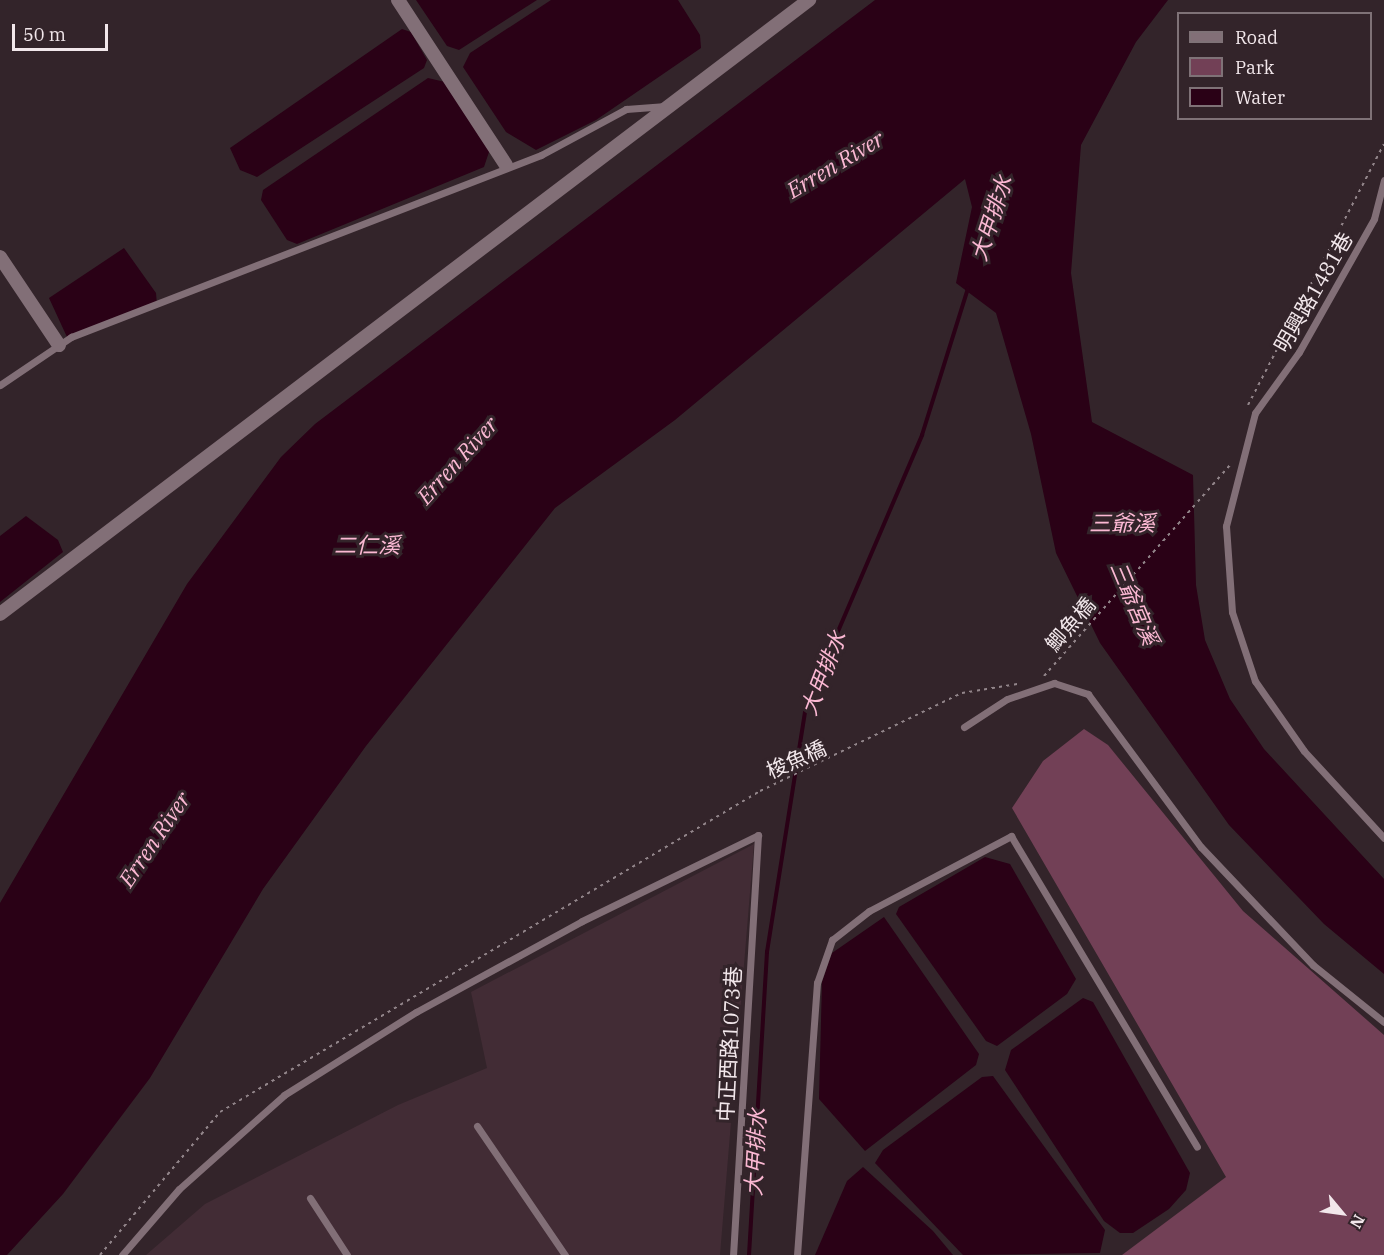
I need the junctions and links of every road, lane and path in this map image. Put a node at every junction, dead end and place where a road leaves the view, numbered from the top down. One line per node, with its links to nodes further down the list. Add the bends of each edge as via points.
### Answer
1 (398, 0): 5 (street)
2 (809, 0): 3 (street)
3 (667, 106): 5 (lane, via 626,110 541,155); 12 (street)
4 (1384, 144): 10 (path)
5 (506, 165): 8 (lane)
6 (1384, 180): 17 (lane, 明興路1481巷, via 1374,219 1299,352 1255,413 1226,526 1228,580 1240,641 1255,681 1304,751)
7 (0, 257): 8 (street)
8 (59, 345): 9 (lane)
9 (0, 385)
10 (1245, 414)
11 (1234, 461): 13 (path, 鯽魚橋)
12 (0, 614)
13 (1041, 681)
14 (1029, 682): 16 (path, 梭魚橋, via 962,693 844,754)
15 (964, 727): 18 (lane, via 1006,699 1054,683 1088,694 1201,847 1313,965)
16 (760, 790)
17 (1384, 838)
18 (1384, 1022)
19 (477, 1126): 24 (lane)
20 (1197, 1147): 26 (lane, via 1011,836 869,911 832,940 817,983)
21 (310, 1198): 23 (lane)
22 (122, 1255): 25 (lane, 中正西路1073巷, via 179,1189 285,1095 416,1012 582,921 758,835)
23 (347, 1255)
24 (565, 1255)
25 (733, 1255)
26 (797, 1255)

